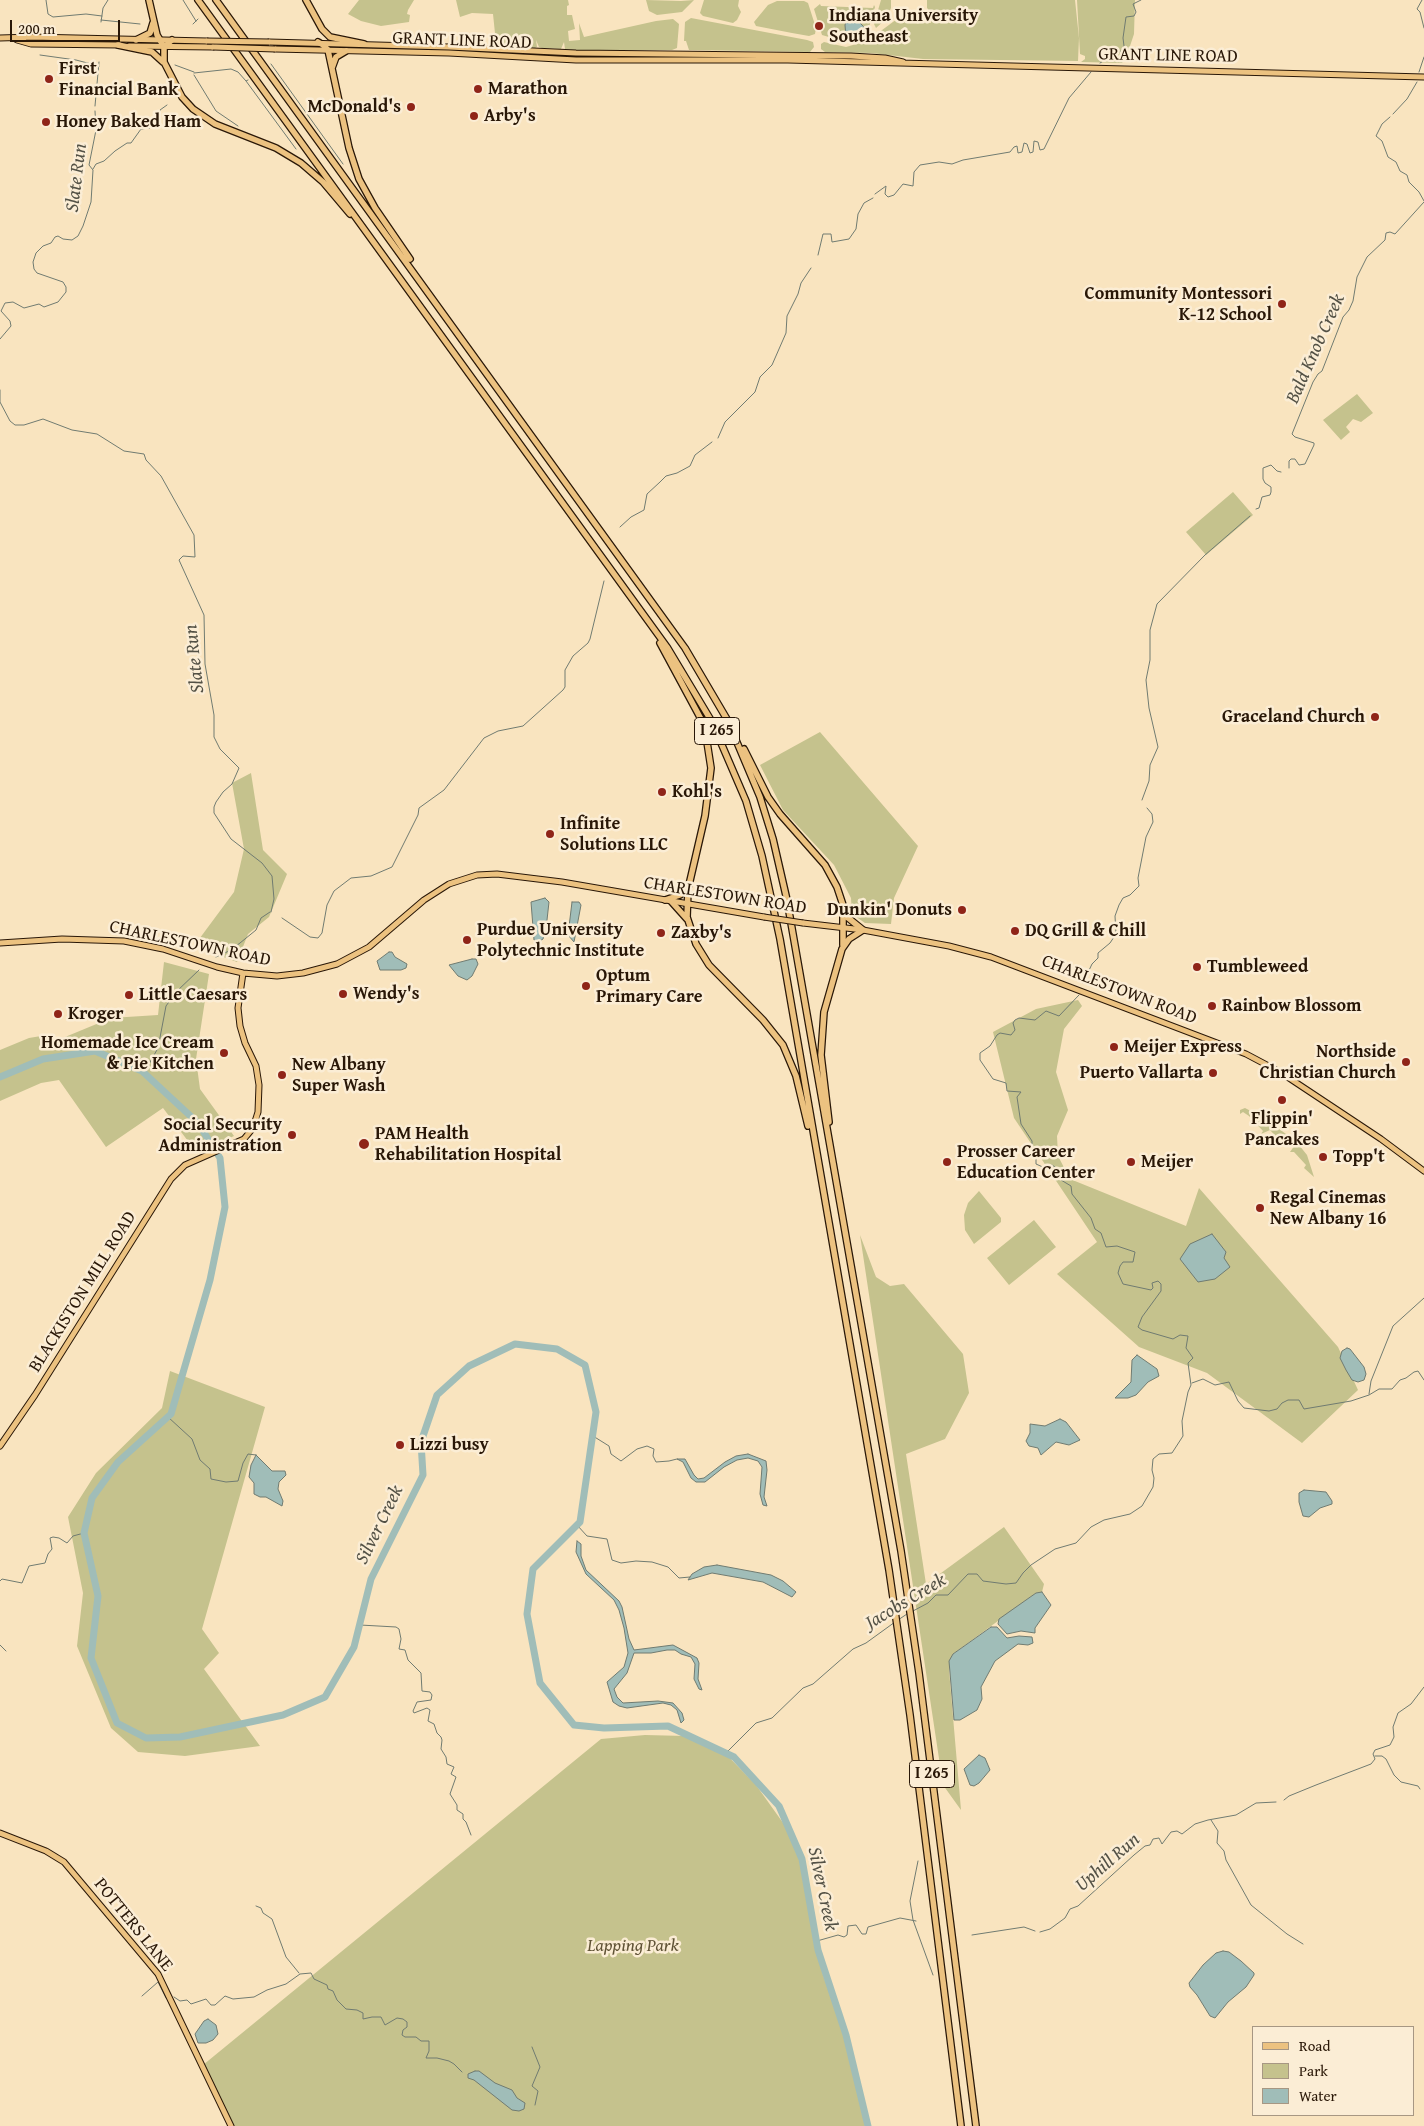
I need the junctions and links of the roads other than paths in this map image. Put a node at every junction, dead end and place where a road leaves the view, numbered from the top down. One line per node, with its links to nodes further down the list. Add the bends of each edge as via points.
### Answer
1 (149, 0): 5 (highway)
2 (198, 0): 21 (highway, I 265)
3 (216, 0): 22 (highway, I 265)
4 (306, 0): 6 (highway)
5 (152, 19): 9 (highway, via 150,34); 10 (highway)
6 (324, 31): 12 (highway, via 334,39); 14 (highway)
7 (0, 38): 8 (main road, GRANT LINE ROAD)
8 (13, 39): 9 (main road, GRANT LINE ROAD); 13 (main road, GRANT LINE ROAD, via 31,44)
9 (136, 40): 10 (main road, GRANT LINE ROAD)
10 (160, 40): 11 (main road, GRANT LINE ROAD); 15 (highway)
11 (172, 40): 14 (main road, GRANT LINE ROAD, bridge); 15 (highway)
12 (364, 44): 14 (main road, GRANT LINE ROAD); 18 (main road, GRANT LINE ROAD, via 576,53 833,55)
13 (118, 45): 15 (main road, GRANT LINE ROAD); 17 (highway, via 152,52)
14 (323, 46): 15 (main road, GRANT LINE ROAD, bridge, via 275,49); 16 (main road, GRANT LINE ROAD); 19 (highway)
15 (164, 47): 17 (highway)
16 (346, 51): 18 (main road, GRANT LINE ROAD, via 576,60); 19 (highway, via 336,57)
17 (164, 62): 21 (highway, via 182,97 193,109 215,124 276,148 308,168 324,182)
18 (911, 63): 20 (main road, GRANT LINE ROAD)
19 (332, 68): 22 (highway, via 357,174 375,208 418,272)
20 (1424, 77)
21 (383, 255): 23 (highway, I 265)
22 (419, 279): 24 (highway, I 265, via 685,648)
23 (626, 589): 25 (highway, via 675,668 705,730 711,768 710,791); 36 (highway, I 265, via 699,697 725,748 748,808 780,939)
24 (728, 721): 28 (highway, via 774,806 830,872); 37 (highway, I 265, via 760,797 780,869)
25 (689, 885): 26 (highway, via 680,895); 27 (highway)
26 (668, 900): 27 (main road, CHARLESTOWN ROAD); 29 (highway); 34 (main road, CHARLESTOWN ROAD, via 516,875 477,875 440,888 376,942 337,964 288,975)
27 (687, 903): 29 (highway); 30 (main road, CHARLESTOWN ROAD, bridge)
28 (843, 908): 30 (highway); 31 (highway, via 847,917)
29 (688, 921): 36 (highway, via 696,944 709,965 763,1020 785,1050 800,1087)
30 (843, 928): 31 (main road, CHARLESTOWN ROAD); 33 (highway)
31 (863, 930): 33 (highway, via 849,939); 35 (main road, CHARLESTOWN ROAD, via 991,957 1246,1054 1280,1072)
32 (0, 943): 34 (main road, CHARLESTOWN ROAD, via 78,939 124,942 163,949)
33 (842, 949): 37 (highway, via 824,1012 821,1044)
34 (243, 973): 38 (main road, BLACKISTON MILL ROAD, via 238,1008 240,1026 256,1066 260,1092 253,1128 244,1139 182,1168 164,1189)
35 (1424, 1171)
36 (820, 1172): 41 (highway, I 265, via 895,1607)
37 (840, 1205): 42 (highway, I 265, via 913,1626)
38 (0, 1446)
39 (0, 1834): 40 (main road, POTTERS LANE, via 46,1850 64,1862 158,1974)
40 (232, 2126)
41 (961, 2126)
42 (976, 2126)

